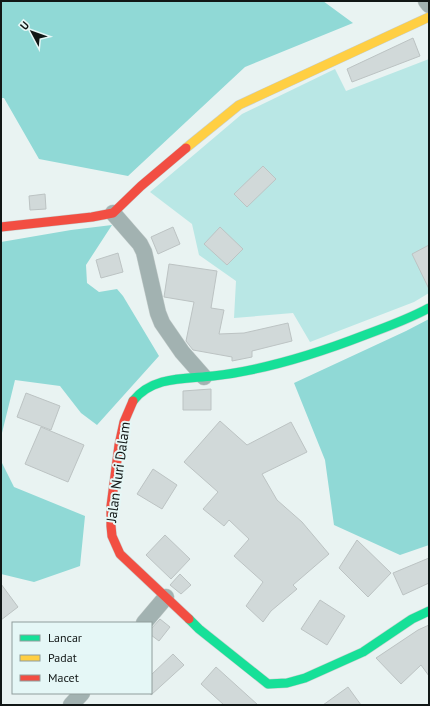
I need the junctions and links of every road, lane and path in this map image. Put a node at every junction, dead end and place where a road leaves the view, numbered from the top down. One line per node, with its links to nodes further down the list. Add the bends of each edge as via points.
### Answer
1 (426, 1): 2 (street)
2 (429, 5)
3 (429, 17): 4 (street, via 239,105 141,186)
4 (113, 213): 5 (street); 7 (street, via 144,252 162,323 182,352)
5 (1, 227)
6 (429, 308): 7 (street, Jalan Nuri Dalam, via 330,349 244,372)
7 (204, 377): 8 (street, Jalan Nuri Dalam, via 162,382 146,387 129,406 124,420 110,514 112,538 120,554)
8 (166, 597): 9 (street, Jalan Nuri Dalam, via 199,629 268,684 287,683 305,678 363,652 412,619); 10 (street)
9 (429, 611)
10 (145, 622)
11 (81, 694): 12 (street)
12 (71, 705)

